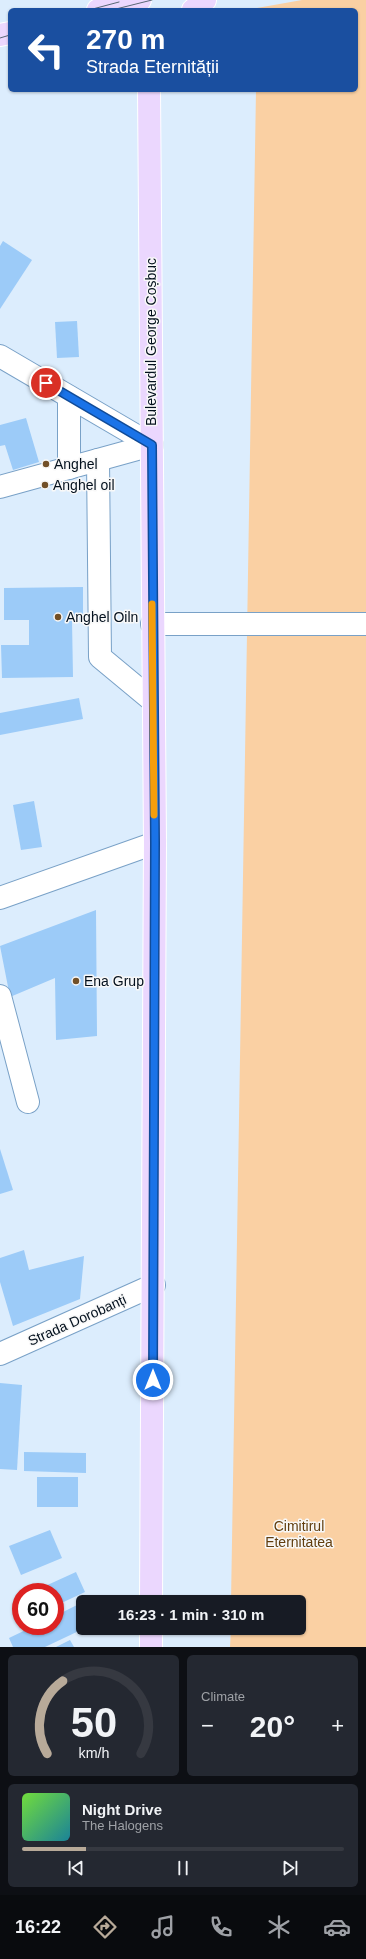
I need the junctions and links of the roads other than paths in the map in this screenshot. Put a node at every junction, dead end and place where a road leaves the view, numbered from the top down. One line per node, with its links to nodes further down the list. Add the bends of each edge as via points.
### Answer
1 (140, 0): 3 (main road)
2 (205, 0): 4 (main road)
3 (106, 8)
4 (195, 8)
5 (149, 92): 8 (main road, Bulevardul George Coșbuc)
6 (0, 356): 7 (street)
7 (69, 397): 8 (street); 10 (street)
8 (152, 445): 9 (street); 12 (main road, Bulevardul George Coșbuc)
9 (98, 460): 10 (street); 14 (street, via 100,657)
10 (69, 468): 11 (street)
11 (0, 487)
12 (152, 624): 13 (street); 14 (main road, Bulevardul George Coșbuc)
13 (366, 624)
14 (153, 701): 15 (main road, Bulevardul George Coșbuc)
15 (155, 843): 16 (street); 19 (main road, Bulevardul George Coșbuc)
16 (0, 898)
17 (0, 996): 18 (street)
18 (28, 1102)
19 (154, 1285): 20 (street, Strada Dorobanți); 21 (main road, Bulevardul George Coșbuc)
20 (0, 1354)
21 (151, 1595)
22 (151, 1635): 23 (main road)
23 (150, 1647)

